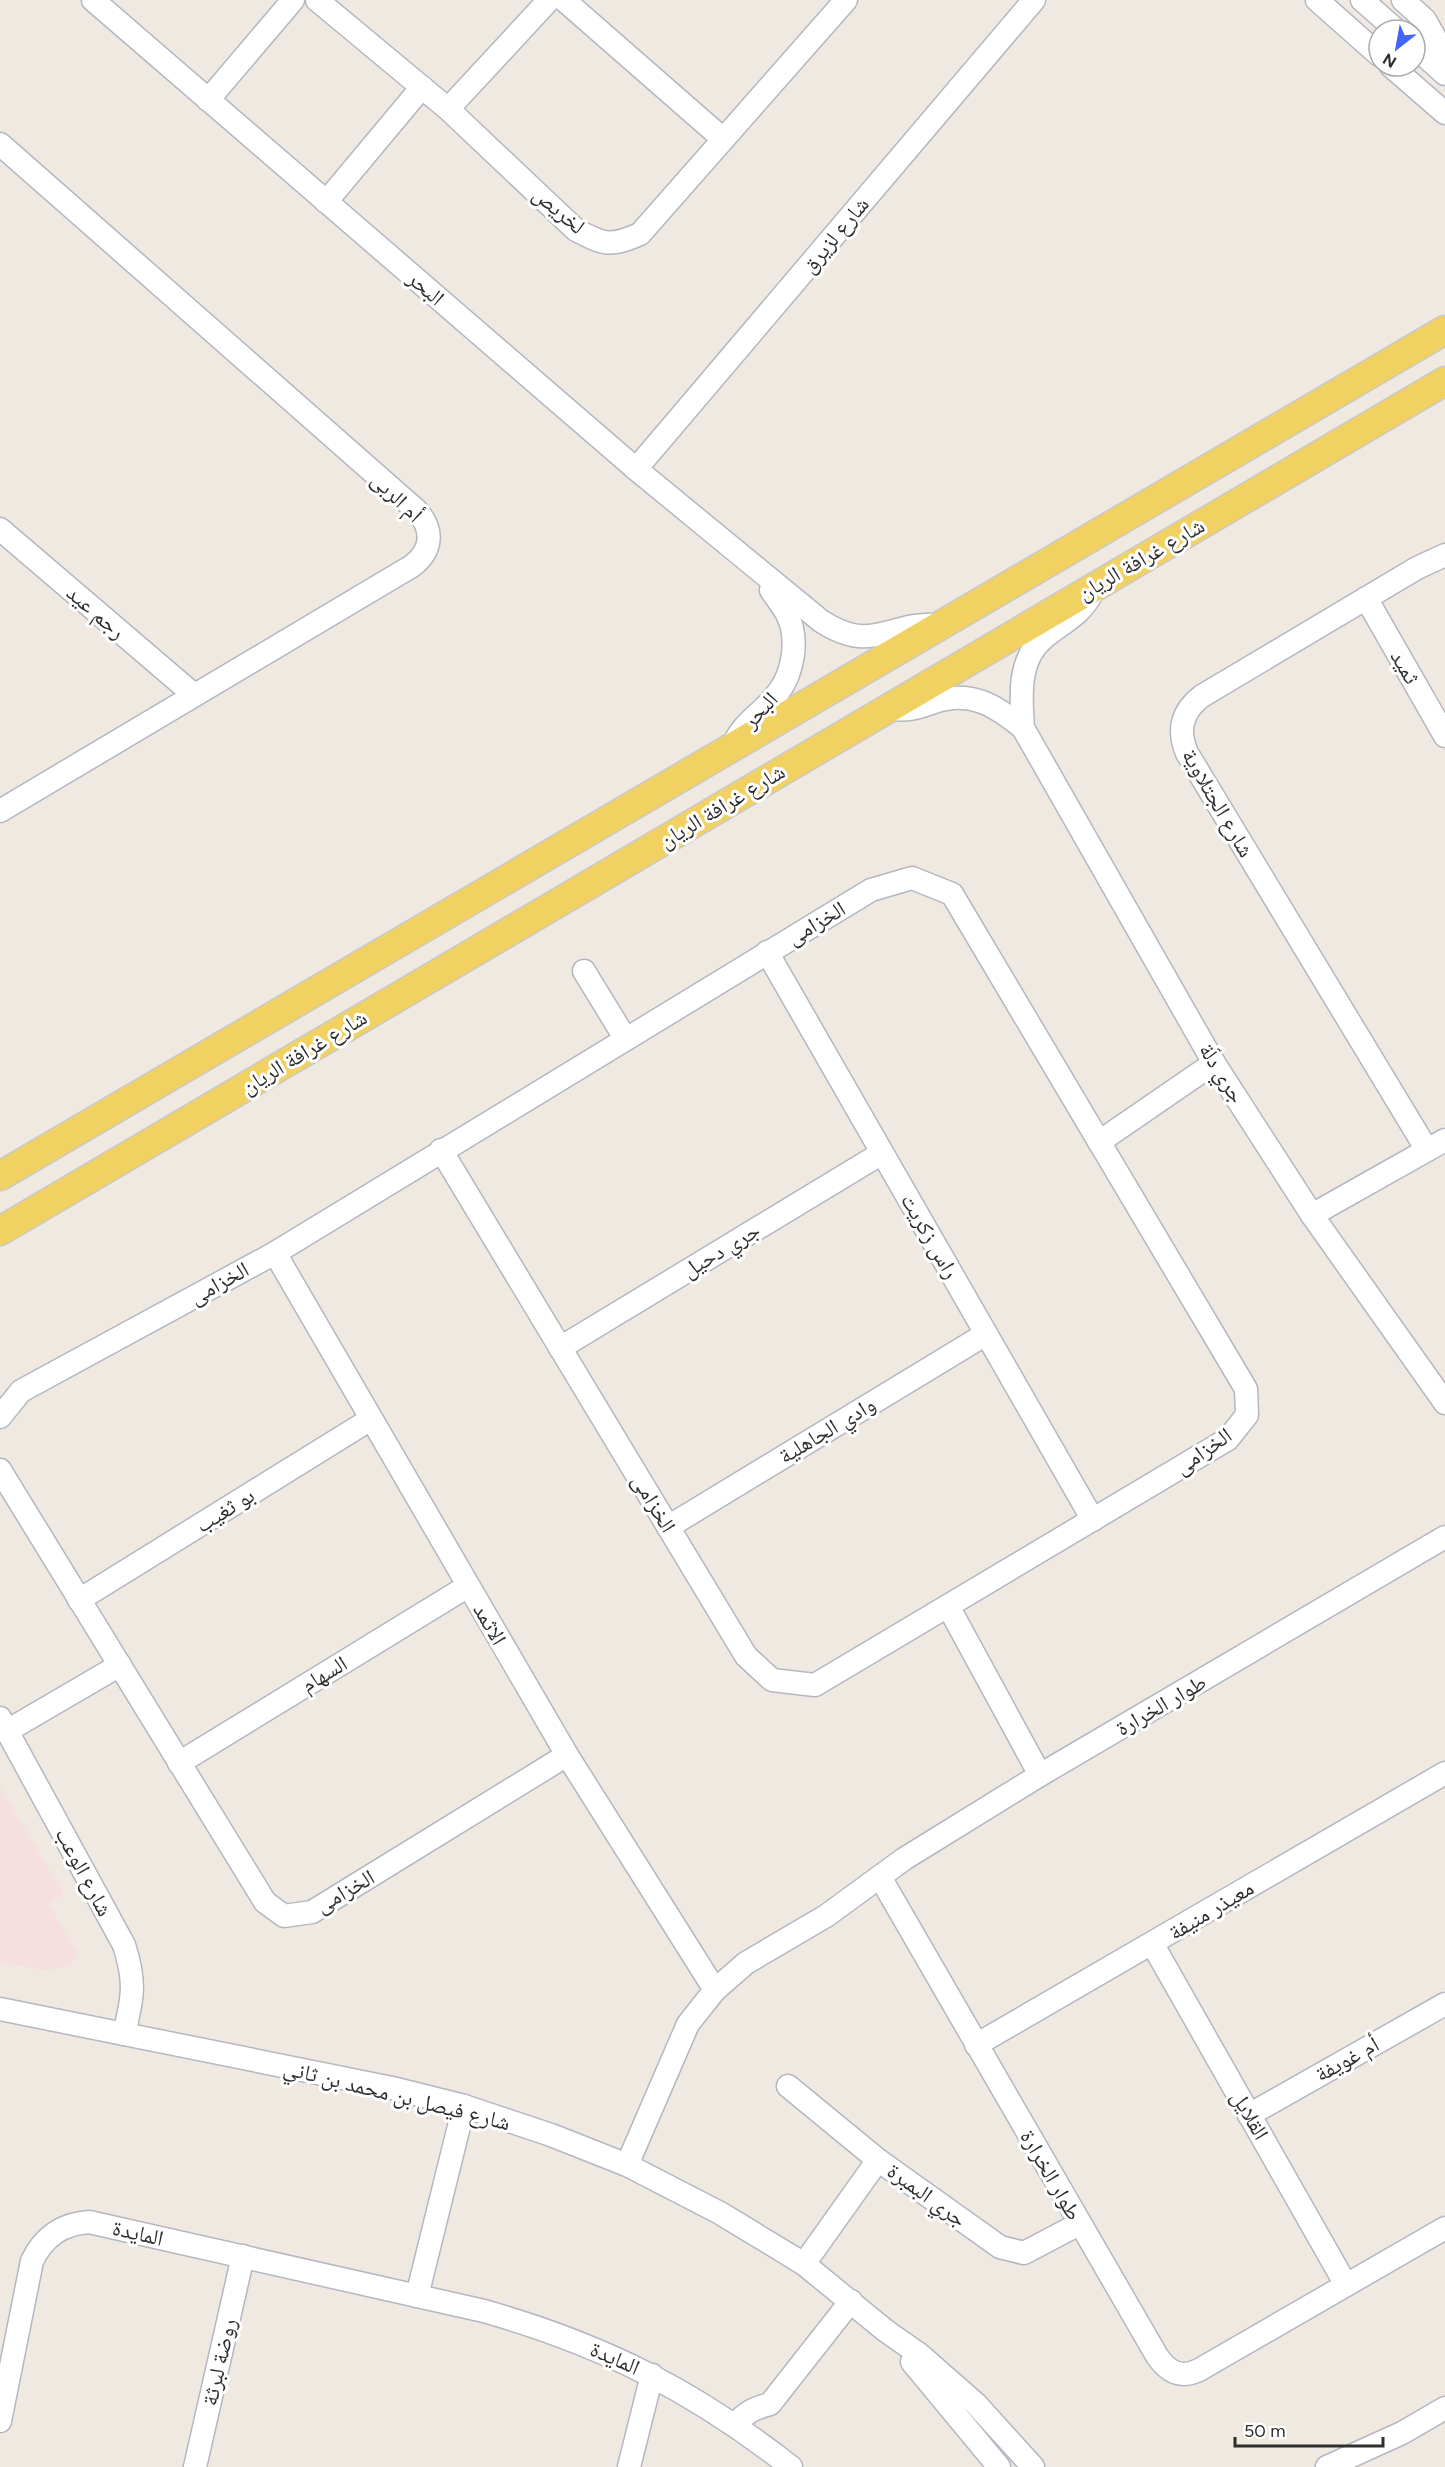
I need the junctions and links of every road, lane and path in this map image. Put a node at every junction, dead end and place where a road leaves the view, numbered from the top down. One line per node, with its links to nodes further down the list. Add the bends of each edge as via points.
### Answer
1 (93, 0): 20 (street, البحر)
2 (293, 0): 20 (street)
3 (317, 0): 19 (street, لخريص)
4 (549, 0): 21 (street)
5 (564, 0): 23 (street)
6 (846, 0): 23 (street, لخريص)
7 (1034, 0): 28 (street, شارع لزيرق)
8 (1304, 0): 11 (street)
9 (1362, 0): 13 (street)
10 (1403, 0): 12 (street)
11 (1323, 6): 14 (street)
12 (1426, 10): 15 (street)
13 (1382, 18)
14 (1367, 44)
15 (1445, 56)
16 (1427, 58): 17 (street)
17 (1445, 74)
18 (1405, 78): 22 (street)
19 (422, 87): 21 (street, لخريص); 25 (street)
20 (208, 100): 25 (street, البحر)
21 (448, 109): 23 (street, لخريص, via 576,230 596,240 617,244 640,234)
22 (1445, 113)
23 (723, 140)
24 (0, 144): 35 (street, أم الربى, via 416,510 428,528 427,550 412,566)
25 (326, 202): 28 (street, البحر)
26 (1445, 330): 34 (main road, شارع غرافة الريان)
27 (1445, 381): 32 (main road, شارع غرافة الريان)
28 (636, 469): 31 (street, البحر)
29 (0, 529): 35 (street, رجم عيد)
30 (1445, 555): 33 (street, شارع الجتلاوية)
31 (760, 574): 34 (street, البحر, via 820,621 847,635 881,636 910,626); 39 (street, البحر, via 787,614 793,637 792,663 778,693 745,723)
32 (1095, 586): 36 (main road, شارع غرافة الريان); 37 (street, جري دلّة, via 1083,607 1045,637 1031,656 1021,689)
33 (1366, 598): 38 (street, ثميد); 46 (street, شارع الجتلاوية, via 1194,702 1184,717 1181,735 1186,753)
34 (939, 625): 39 (main road, شارع غرافة الريان)
35 (193, 694): 40 (street, أم الربى)
36 (888, 708): 37 (street, جري دلّة, via 912,709 948,698 971,698 993,706); 51 (main road, شارع غرافة الريان)
37 (1023, 728): 44 (street, جري دلّة)
38 (1445, 736)
39 (732, 747): 49 (main road, شارع غرافة الريان)
40 (0, 810)
41 (767, 952): 43 (street, الخزامى); 45 (street, الخزامى, via 871,890 912,878 952,894); 48 (street, راس زكريت)
42 (584, 971): 43 (street)
43 (626, 1038): 47 (street, الخزامى)
44 (1214, 1063): 45 (street); 50 (street, جري دلّة)
45 (1099, 1142): 59 (street, الخزامى, via 1246,1389 1247,1415 1228,1439)
46 (1436, 1145): 50 (street)
47 (441, 1150): 52 (street, الخزامى); 54 (street, الخزامى)
48 (882, 1153): 53 (street, راس زكريت); 54 (street, جري دحيل)
49 (1, 1175)
50 (1312, 1215): 55 (street, جري دلّة)
51 (0, 1231)
52 (275, 1252): 56 (street, الخزامى, via 21,1391); 57 (street, الاثمد)
53 (986, 1334): 59 (street, راس زكريت); 60 (street, وادي الجاهلية)
54 (560, 1348): 60 (street, الخزامى)
55 (1445, 1403)
56 (0, 1417)
57 (371, 1419): 62 (street, الاثمد); 63 (street, بو ثغيب)
58 (0, 1470): 63 (street, الخزامى)
59 (1092, 1520): 64 (street, الخزامى)
60 (668, 1527): 64 (street, الخزامى, via 746,1656 772,1680 815,1685)
61 (1445, 1537): 70 (street, طوار الخرارة)
62 (468, 1586): 67 (street, الاثمد); 68 (street, السهام)
63 (79, 1600): 65 (street, الخزامى)
64 (948, 1606): 70 (street)
65 (120, 1665): 66 (street); 68 (street, الخزامى)
66 (5, 1735): 76 (street, شارع الوعب, via 124,1945 133,1974 132,2003)
67 (567, 1755): 68 (street, الخزامى, via 312,1912 284,1916 265,1902); 73 (street, الاثمد)
68 (179, 1762)
69 (1445, 1773): 72 (street, معيذر منيفة)
70 (1040, 1775): 71 (street, طوار الخرارة, via 904,1858)
71 (880, 1878): 73 (street, طوار الخرارة, via 826,1916 746,1963); 77 (street, طوار الخرارة)
72 (1153, 1945): 77 (street, معيذر منيفة); 80 (street, القلايل)
73 (715, 1990): 82 (street, طوار الخرارة, via 700,2006 678,2043)
74 (1445, 2004): 80 (street, أم غويفة)
75 (0, 2009): 76 (street, شارع فيصل بن محمد بن ثاني)
76 (124, 2034): 79 (street, شارع فيصل بن محمد بن ثاني)
77 (976, 2045): 83 (street, طوار الخرارة)
78 (788, 2086): 81 (street, جري البمبرة)
79 (464, 2106): 82 (street, شارع فيصل بن محمد بن ثاني); 88 (street)
80 (1250, 2115): 87 (street, القلايل)
81 (878, 2160): 83 (street, جري البمبرة, via 1000,2247 1024,2253); 86 (street)
82 (627, 2165): 86 (street, شارع فيصل بن محمد بن ثاني, via 720,2212)
83 (1079, 2224): 87 (street, طوار الخرارة, via 1157,2356 1175,2374 1199,2370)
84 (1445, 2228): 87 (street)
85 (243, 2256): 88 (street, المايدة); 94 (street, المايدة, via 89,2222 55,2232 32,2261); 98 (street, روضة لبرثة)
86 (804, 2264): 89 (street, شارع فيصل بن محمد بن ثاني)
87 (1346, 2285)
88 (417, 2296): 91 (street, المايدة, via 542,2328)
89 (851, 2301): 90 (street, شارع فيصل بن محمد بن ثاني); 92 (street)
90 (886, 2331): 101 (street, شارع فيصل بن محمد بن ثاني); 102 (street, شارع فيصل بن محمد بن ثاني, via 976,2404)
91 (652, 2375): 95 (street, المايدة); 99 (street)
92 (770, 2404): 95 (street, via 756,2407); 97 (street, via 770,2417)
93 (1445, 2408): 96 (street)
94 (0, 2421)
95 (735, 2425): 97 (street, المايدة)
96 (1402, 2433): 103 (street); 104 (street)
97 (757, 2440): 100 (street, المايدة)
98 (202, 2466)
99 (629, 2467)
100 (790, 2467)
101 (999, 2467)
102 (1033, 2467)
103 (1327, 2467)
104 (1357, 2467)

